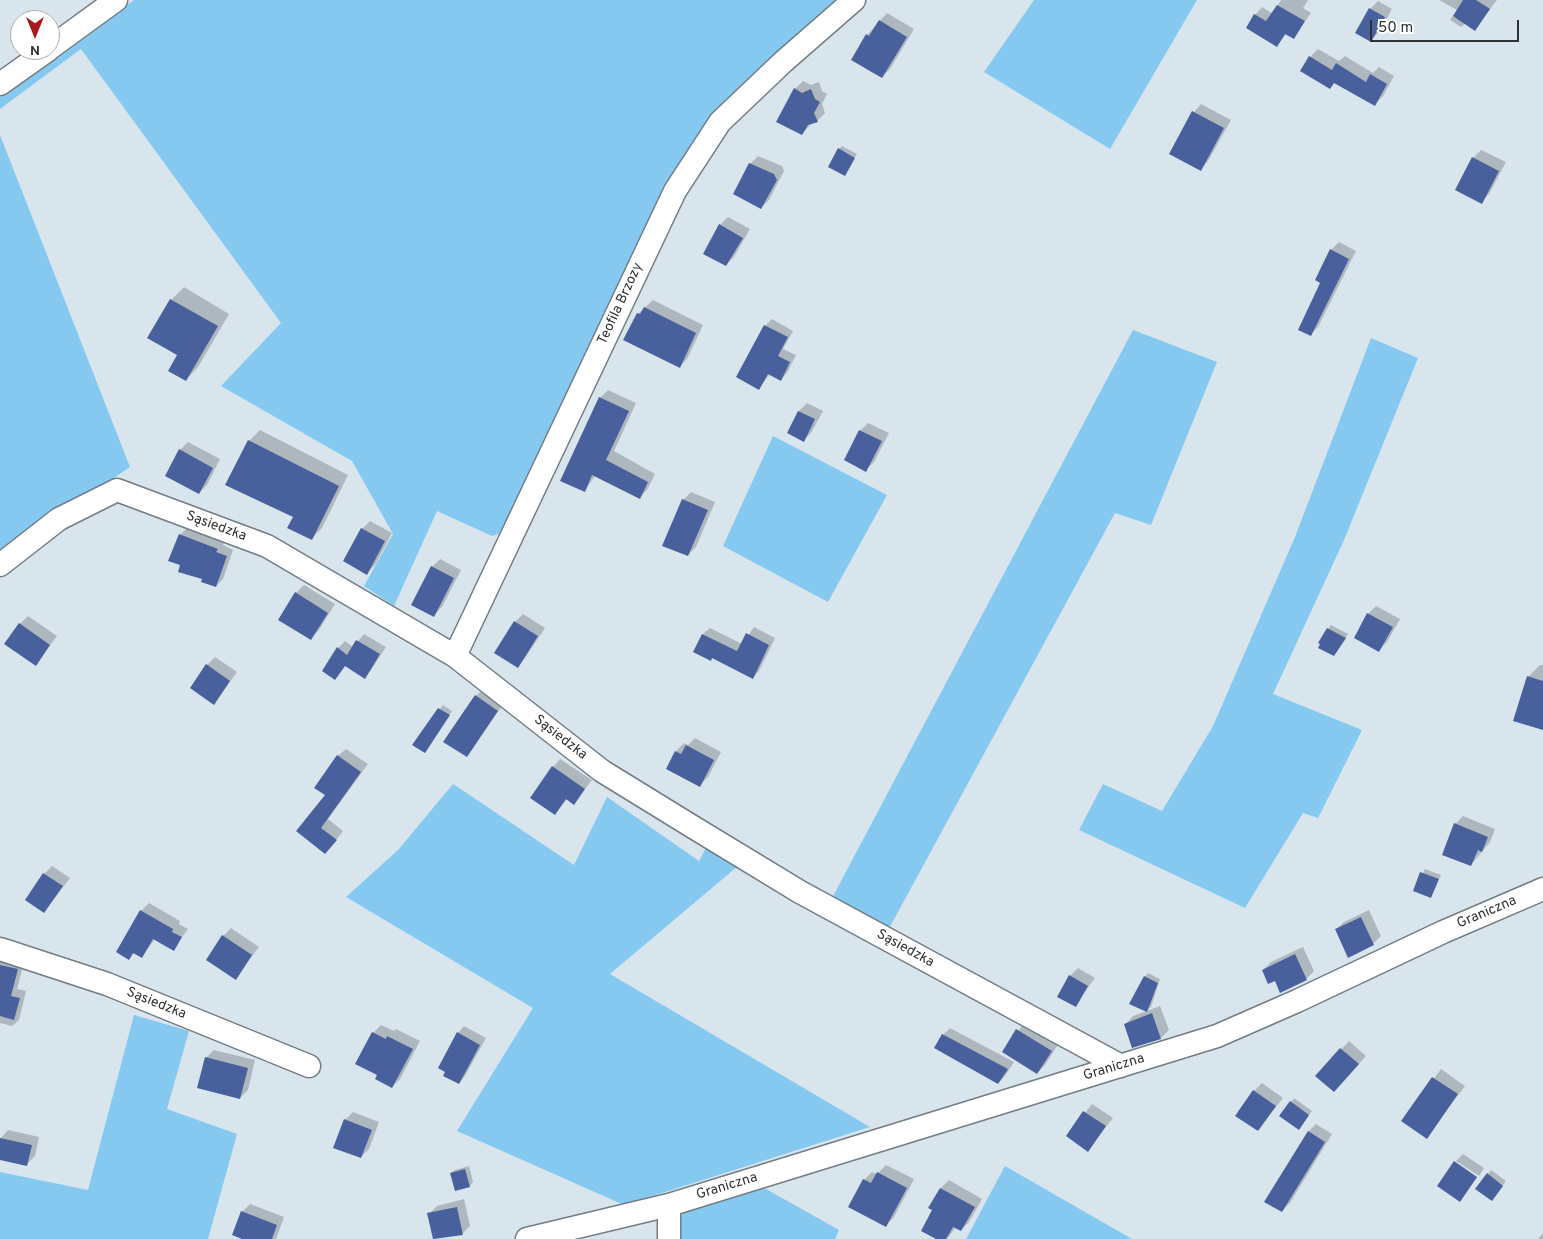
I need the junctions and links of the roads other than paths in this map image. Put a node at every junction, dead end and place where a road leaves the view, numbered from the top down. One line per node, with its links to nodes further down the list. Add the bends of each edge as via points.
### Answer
1 (116, 0): 3 (street)
2 (854, 0): 7 (street, Teofila Brzozy, via 720,122 675,191)
3 (60, 41)
4 (34, 60): 5 (street)
5 (0, 84)
6 (0, 566): 7 (street, Sąsiedzka, via 59,519 117,490 267,546)
7 (456, 656): 11 (street, Sąsiedzka, via 610,776 800,892)
8 (1543, 889): 11 (street, Graniczna, via 1217,1036)
9 (0, 949): 10 (street, Sąsiedzka, via 107,984)
10 (309, 1066)
11 (1121, 1066): 12 (street, Graniczna)
12 (669, 1205): 13 (street, Graniczna); 14 (street)
13 (527, 1239)
14 (669, 1239)

